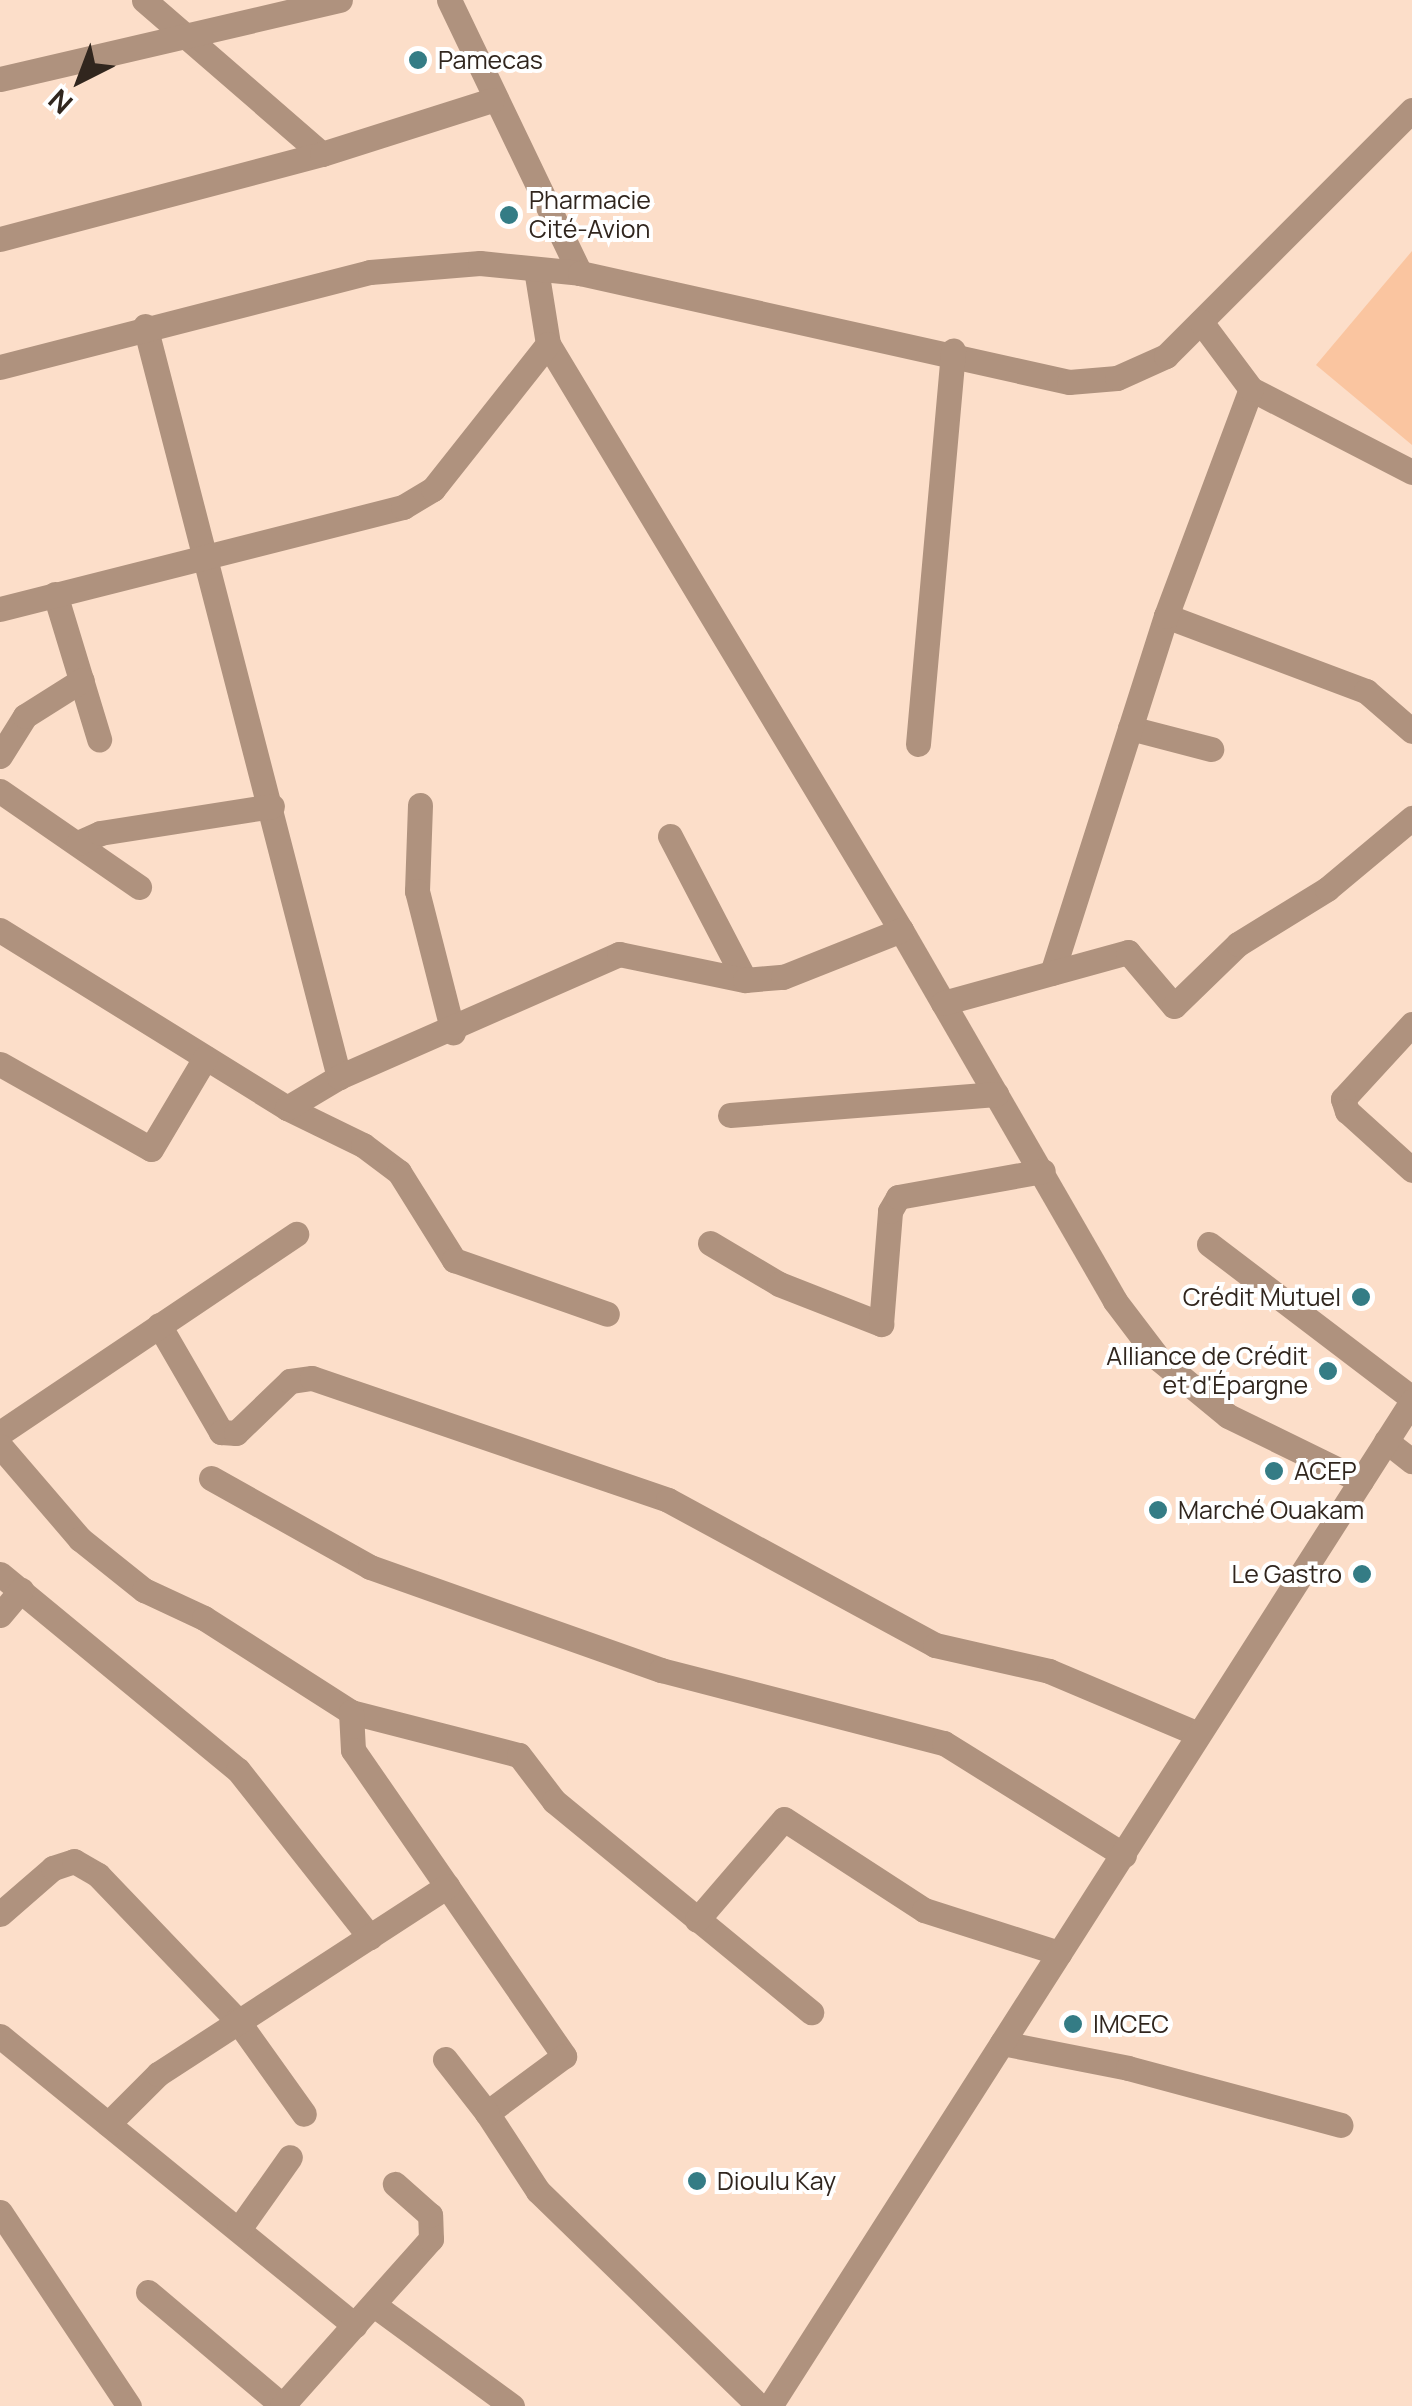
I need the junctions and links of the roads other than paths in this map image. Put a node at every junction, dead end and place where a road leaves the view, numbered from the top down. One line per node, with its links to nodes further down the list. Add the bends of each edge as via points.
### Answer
1 (144, 0): 5 (street)
2 (340, 0): 4 (street)
3 (449, 0): 7 (street)
4 (274, 8): 5 (street)
5 (192, 36): 6 (street); 9 (street)
6 (0, 79)
7 (492, 100): 9 (street); 12 (street)
8 (1412, 110): 13 (street)
9 (322, 154): 10 (street)
10 (0, 239)
11 (536, 268): 12 (street); 14 (street, via 480,263 370,272); 15 (street)
12 (580, 273): 16 (street)
13 (1201, 322): 16 (street, via 1166,356 1117,378 1069,382); 18 (street)
14 (145, 326): 17 (street); 20 (street)
15 (548, 344): 20 (street, via 433,489 404,507); 39 (street)
16 (953, 351): 28 (street)
17 (0, 367)
18 (1252, 389): 19 (street); 23 (street)
19 (1412, 472)
20 (208, 559): 21 (street); 33 (street)
21 (55, 594): 22 (street); 24 (street)
22 (0, 608)
23 (1166, 616): 25 (street); 26 (street, via 1366,691)
24 (82, 680): 27 (street); 30 (street, via 26,716)
25 (1130, 728): 29 (street); 40 (street)
26 (1412, 731)
27 (100, 739)
28 (918, 744)
29 (1211, 749)
30 (0, 756)
31 (0, 791): 36 (street, via 65,842)
32 (420, 805): 44 (street, via 417,891)
33 (272, 806): 36 (street, via 100,833); 47 (street)
34 (1412, 818): 40 (street, via 1326,889 1238,944 1174,1006 1128,952)
35 (670, 836): 41 (street)
36 (78, 843): 37 (street)
37 (139, 887)
38 (0, 930): 45 (street)
39 (901, 930): 41 (street, via 783,977); 42 (street)
40 (1052, 972): 42 (street)
41 (745, 980): 44 (street, via 619,954)
42 (943, 1003): 48 (street)
43 (1412, 1024): 51 (street, via 1343,1099 1347,1111)
44 (453, 1032): 47 (street)
45 (205, 1058): 46 (street, via 151,1149); 49 (street)
46 (0, 1064)
47 (339, 1078): 49 (street)
48 (996, 1094): 50 (street); 52 (street)
49 (287, 1108): 56 (street, via 363,1145 399,1172 454,1260)
50 (730, 1116)
51 (1412, 1170)
52 (1043, 1172): 54 (street, via 907,1191 898,1198 890,1211 881,1324 779,1284); 64 (street, via 1115,1301 1159,1359 1228,1416)
53 (296, 1234): 57 (street)
54 (710, 1243)
55 (1209, 1244): 58 (street)
56 (607, 1314)
57 (159, 1325): 59 (street); 69 (street, via 221,1432 236,1434 290,1381 312,1378 668,1500 935,1645 1049,1671)
58 (1412, 1399): 60 (street)
59 (0, 1433)
60 (1386, 1441): 62 (street); 64 (street)
61 (0, 1446): 68 (street, via 80,1539 120,1573)
62 (1412, 1461)
63 (211, 1478): 70 (street, via 370,1566 661,1670 944,1744)
64 (1361, 1481): 69 (street)
65 (0, 1574): 66 (street)
66 (21, 1590): 67 (street); 74 (street, via 238,1770)
67 (0, 1615)
68 (351, 1712): 71 (street, via 353,1750); 73 (street, via 519,1755 554,1801)
69 (1198, 1734): 70 (street)
70 (1124, 1855): 75 (street)
71 (447, 1886): 74 (street); 81 (street, via 564,2056)
72 (0, 1914): 77 (street, via 54,1868 74,1861 98,1875)
73 (697, 1920): 75 (street, via 784,1819 924,1910); 76 (street)
74 (370, 1937): 77 (street)
75 (1059, 1953): 79 (street)
76 (811, 2012)
77 (238, 2020): 82 (street); 83 (street, via 158,2074)
78 (0, 2036): 83 (street)
79 (1002, 2043): 84 (street, via 1128,2068); 96 (street)
80 (446, 2059): 81 (street)
81 (487, 2112): 95 (street, via 538,2191)
82 (304, 2114)
83 (108, 2124): 88 (street)
84 (1341, 2125)
85 (290, 2156): 88 (street)
86 (394, 2184): 90 (street, via 430,2215 434,2227)
87 (0, 2212): 92 (street)
88 (239, 2229): 91 (street)
89 (148, 2292): 93 (street)
90 (374, 2305): 91 (street); 94 (street)
91 (355, 2326): 93 (street)
92 (116, 2401)
93 (282, 2406)
94 (512, 2406)
95 (759, 2406)
96 (770, 2406)

